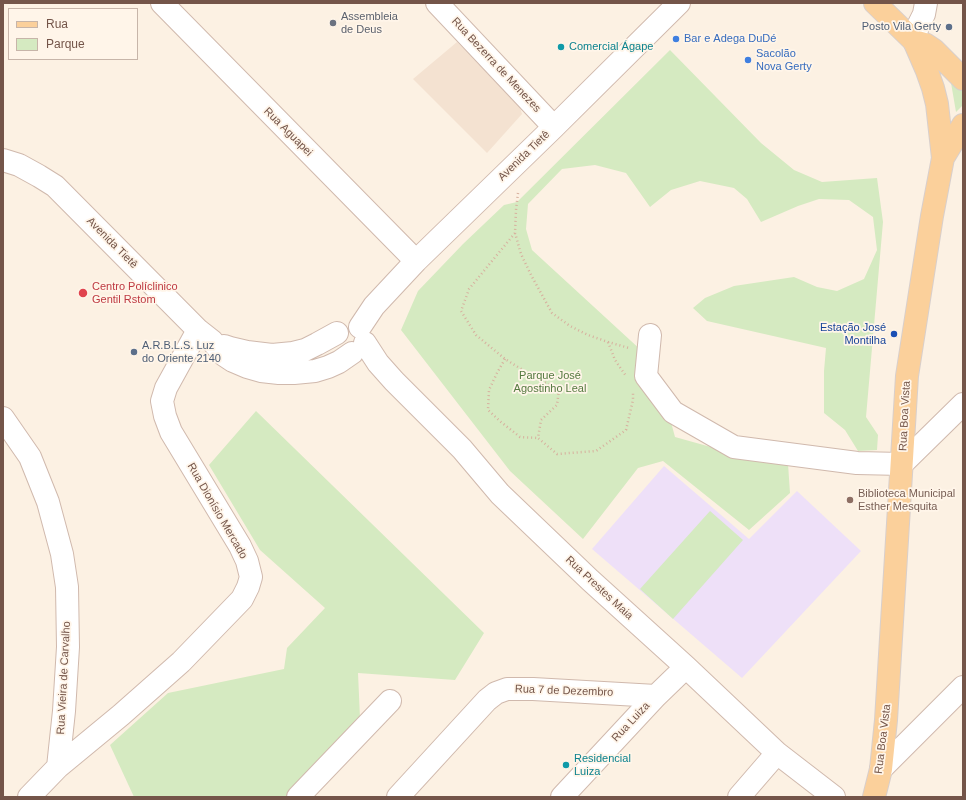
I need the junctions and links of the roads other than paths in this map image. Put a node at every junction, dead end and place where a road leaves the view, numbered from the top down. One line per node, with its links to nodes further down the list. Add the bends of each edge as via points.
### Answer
1 (162, 3): 12 (street, Rua Aguapei)
2 (437, 3): 9 (street, Rua Bezerra de Menezes)
3 (679, 3): 9 (street, Avenida Tietê)
4 (874, 3): 6 (main road)
5 (926, 3): 6 (street)
6 (914, 41): 7 (main road, via 934,50); 10 (main road, Rua Boa Vista, via 934,88)
7 (963, 79)
8 (963, 125): 10 (main road)
9 (554, 127): 12 (street, Avenida Tietê)
10 (944, 158): 18 (main road, Rua Boa Vista, via 932,216 907,376)
11 (3, 160): 13 (street, Avenida Tietê, via 19,165 55,186)
12 (416, 261): 14 (street, Avenida Tietê, via 393,285)
13 (205, 335): 14 (street, Avenida Tietê, via 230,348 272,354 293,353); 24 (street, Rua Dionísio Mercado, via 166,388 162,400 171,432 247,561 251,577 248,587 242,599 181,662)
14 (355, 335): 19 (street, Rua Prestes Maia, via 394,381 462,449 500,494)
15 (649, 343): 18 (street, via 646,376 673,412 734,447 857,463)
16 (963, 404): 18 (street)
17 (3, 418): 24 (street, Rua Vieira de Carvalho, via 30,457 48,502 62,554 67,586 68,647)
18 (902, 464): 25 (main road, Rua Boa Vista)
19 (686, 667): 21 (street, Rua Luiza); 23 (street, Rua Prestes Maia)
20 (963, 687): 25 (street)
21 (656, 696): 28 (street, Rua 7 de Dezembro, via 533,689 507,689 496,693); 29 (street, Rua Luiza)
22 (390, 702): 27 (street)
23 (777, 754): 30 (street); 31 (street, Rua Prestes Maia)
24 (58, 767): 26 (street)
25 (881, 769): 32 (main road, Rua Boa Vista)
26 (29, 797)
27 (298, 797)
28 (398, 797)
29 (562, 797)
30 (738, 797)
31 (834, 797)
32 (874, 797)

